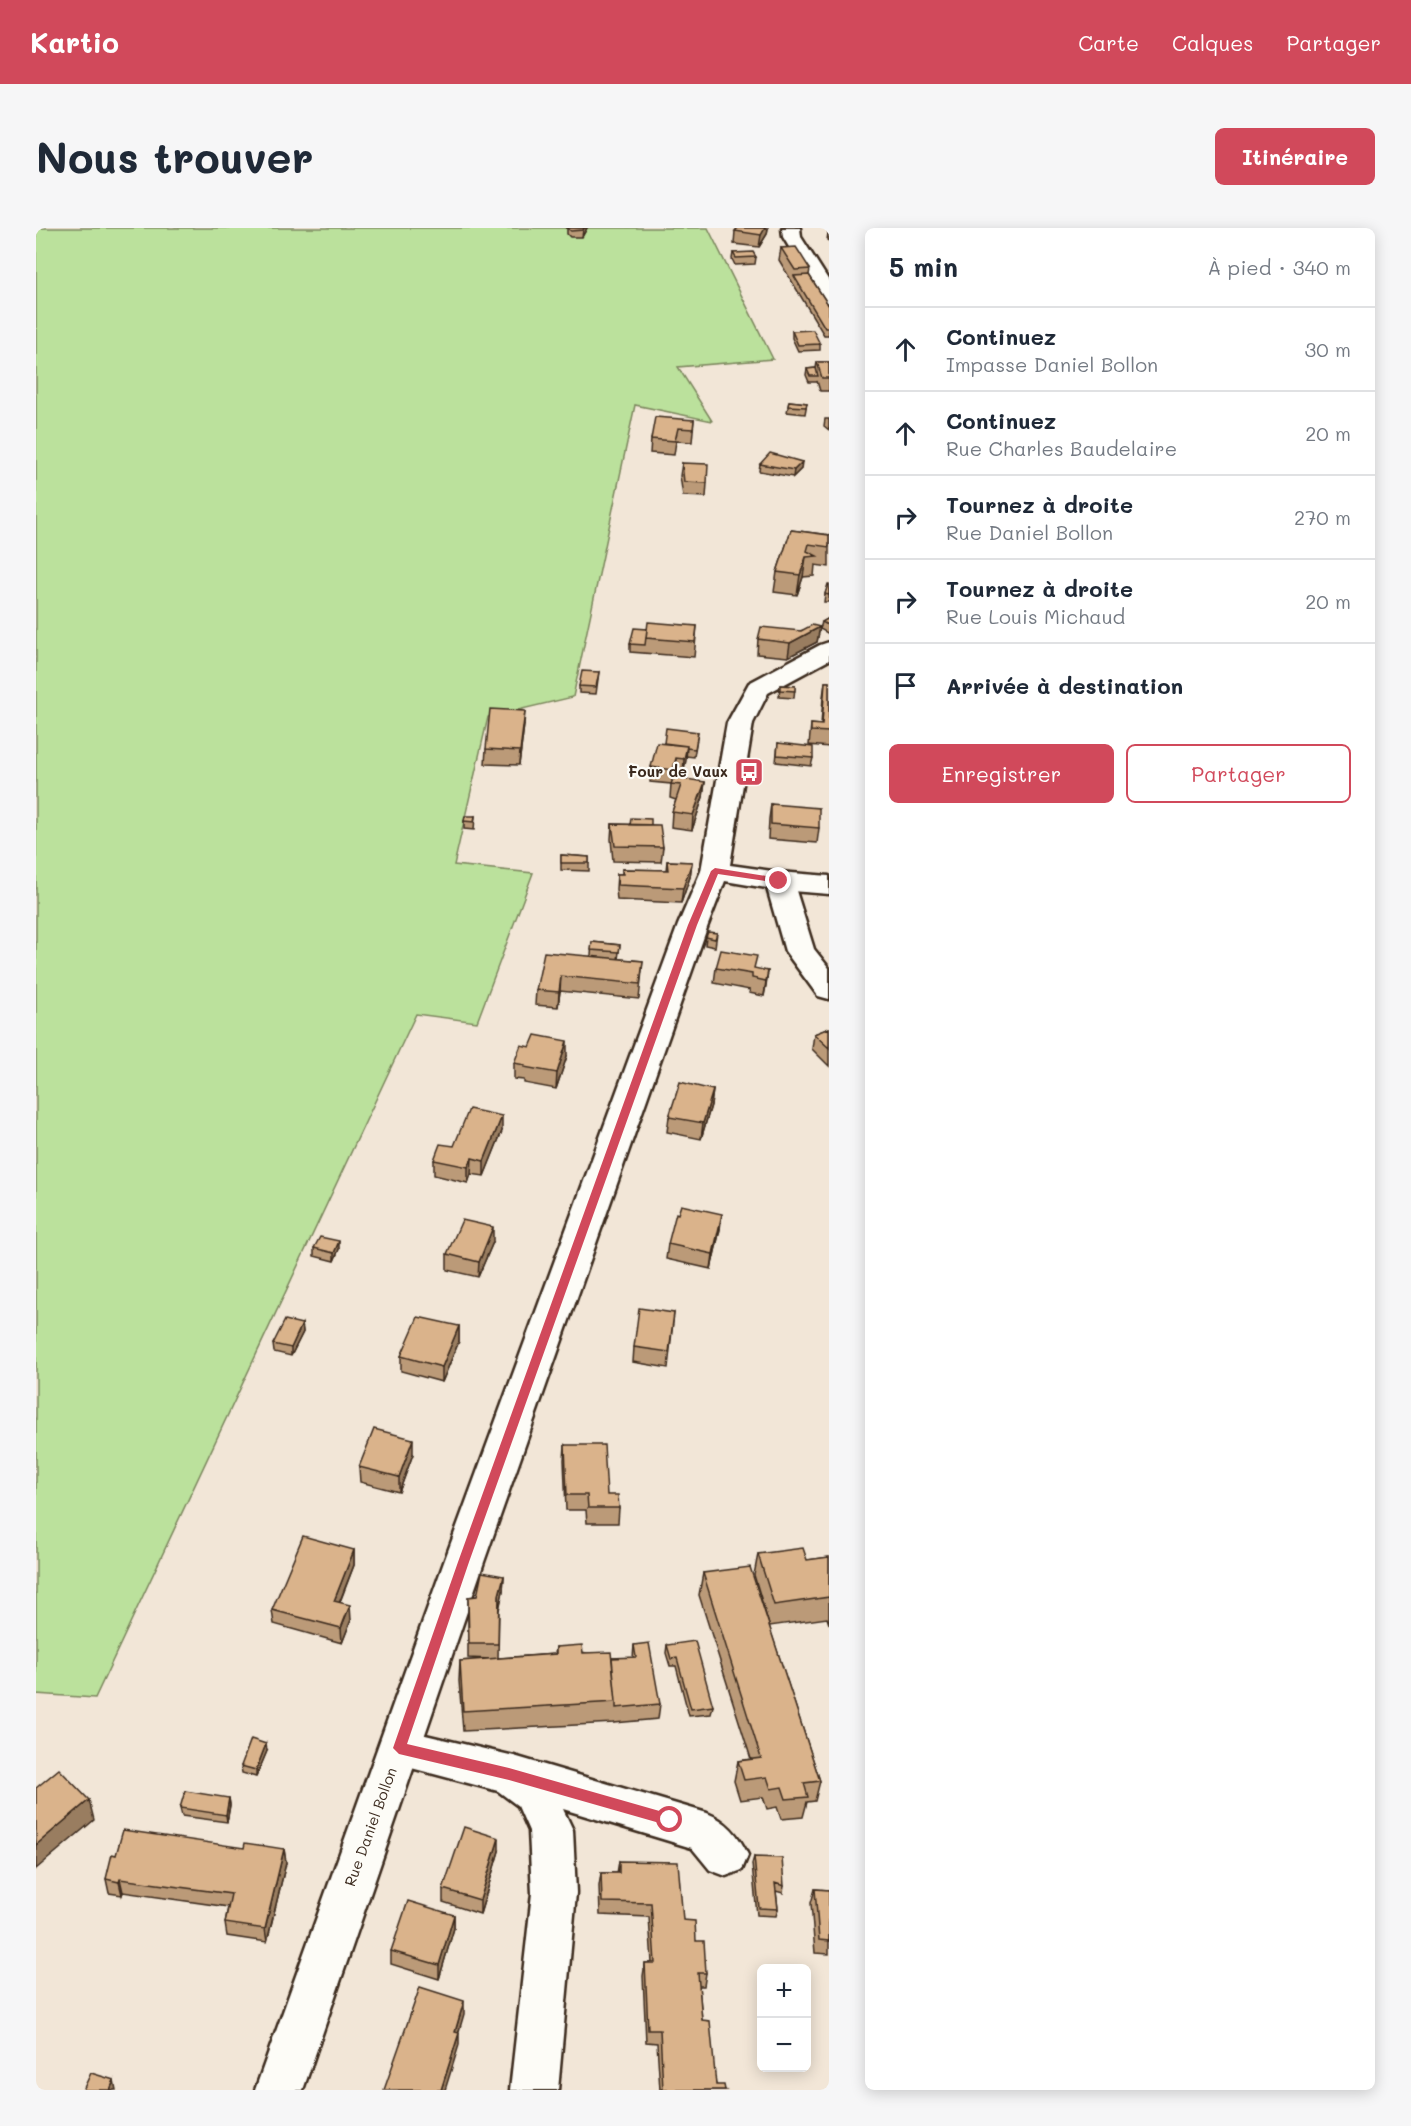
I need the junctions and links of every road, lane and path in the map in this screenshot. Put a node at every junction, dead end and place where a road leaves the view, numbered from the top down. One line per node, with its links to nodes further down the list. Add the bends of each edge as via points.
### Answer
1 (791, 228): 2 (street, via 792,237)
2 (829, 297)
3 (829, 650): 4 (street, Rue Daniel Bollon, via 758,688 740,723)
4 (715, 871): 5 (street); 8 (street, Rue Daniel Bollon, via 684,948)
5 (779, 881): 6 (street); 7 (street, via 800,951)
6 (829, 885)
7 (829, 989)
8 (399, 1748): 9 (street); 11 (street, Rue Daniel Bollon)
9 (509, 1774): 10 (street, via 707,1833); 12 (street, via 533,1792 551,1830 554,1893)
10 (726, 1855)
11 (279, 2090)
12 (534, 2090)

